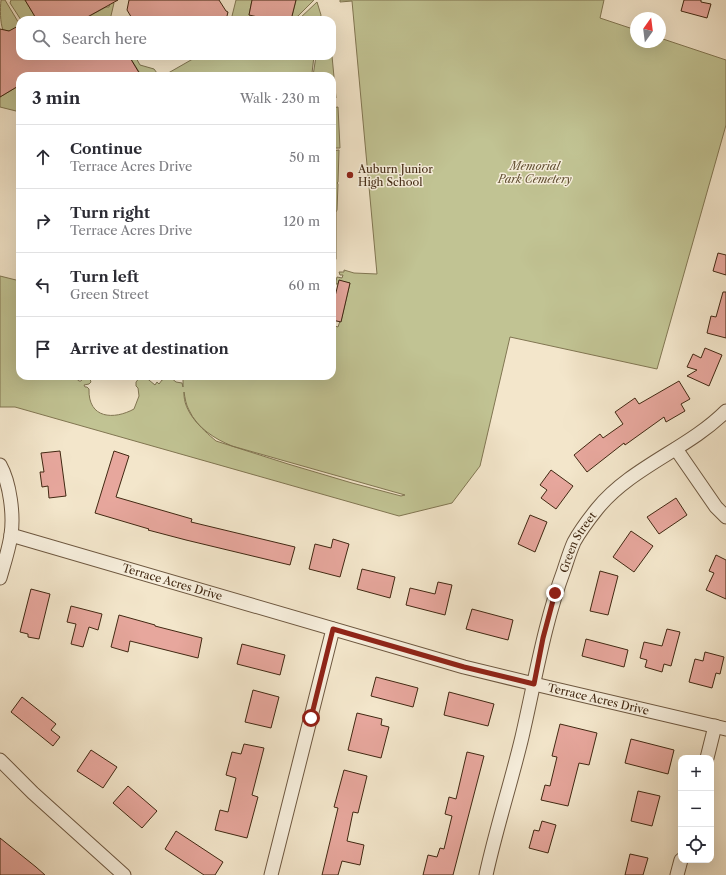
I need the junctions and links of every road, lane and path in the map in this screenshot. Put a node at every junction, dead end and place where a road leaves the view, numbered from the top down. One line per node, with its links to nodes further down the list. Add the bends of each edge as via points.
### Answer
1 (726, 411): 2 (street, Green Street, via 714,423)
2 (676, 449): 4 (street, via 716,507); 8 (street, Green Street, via 615,490 597,509 574,542 555,593)
3 (0, 465): 5 (street, via 9,492)
4 (726, 517)
5 (11, 535): 6 (street); 7 (street, Terrace Acres Drive)
6 (0, 578)
7 (333, 629): 8 (street, Terrace Acres Drive, via 464,667); 14 (street)
8 (534, 684): 9 (street, Terrace Acres Drive); 15 (street, Green Street)
9 (720, 728): 10 (street)
10 (708, 755)
11 (0, 760): 13 (street)
12 (680, 863): 16 (street)
13 (124, 875)
14 (271, 875)
15 (486, 875)
16 (677, 875)

